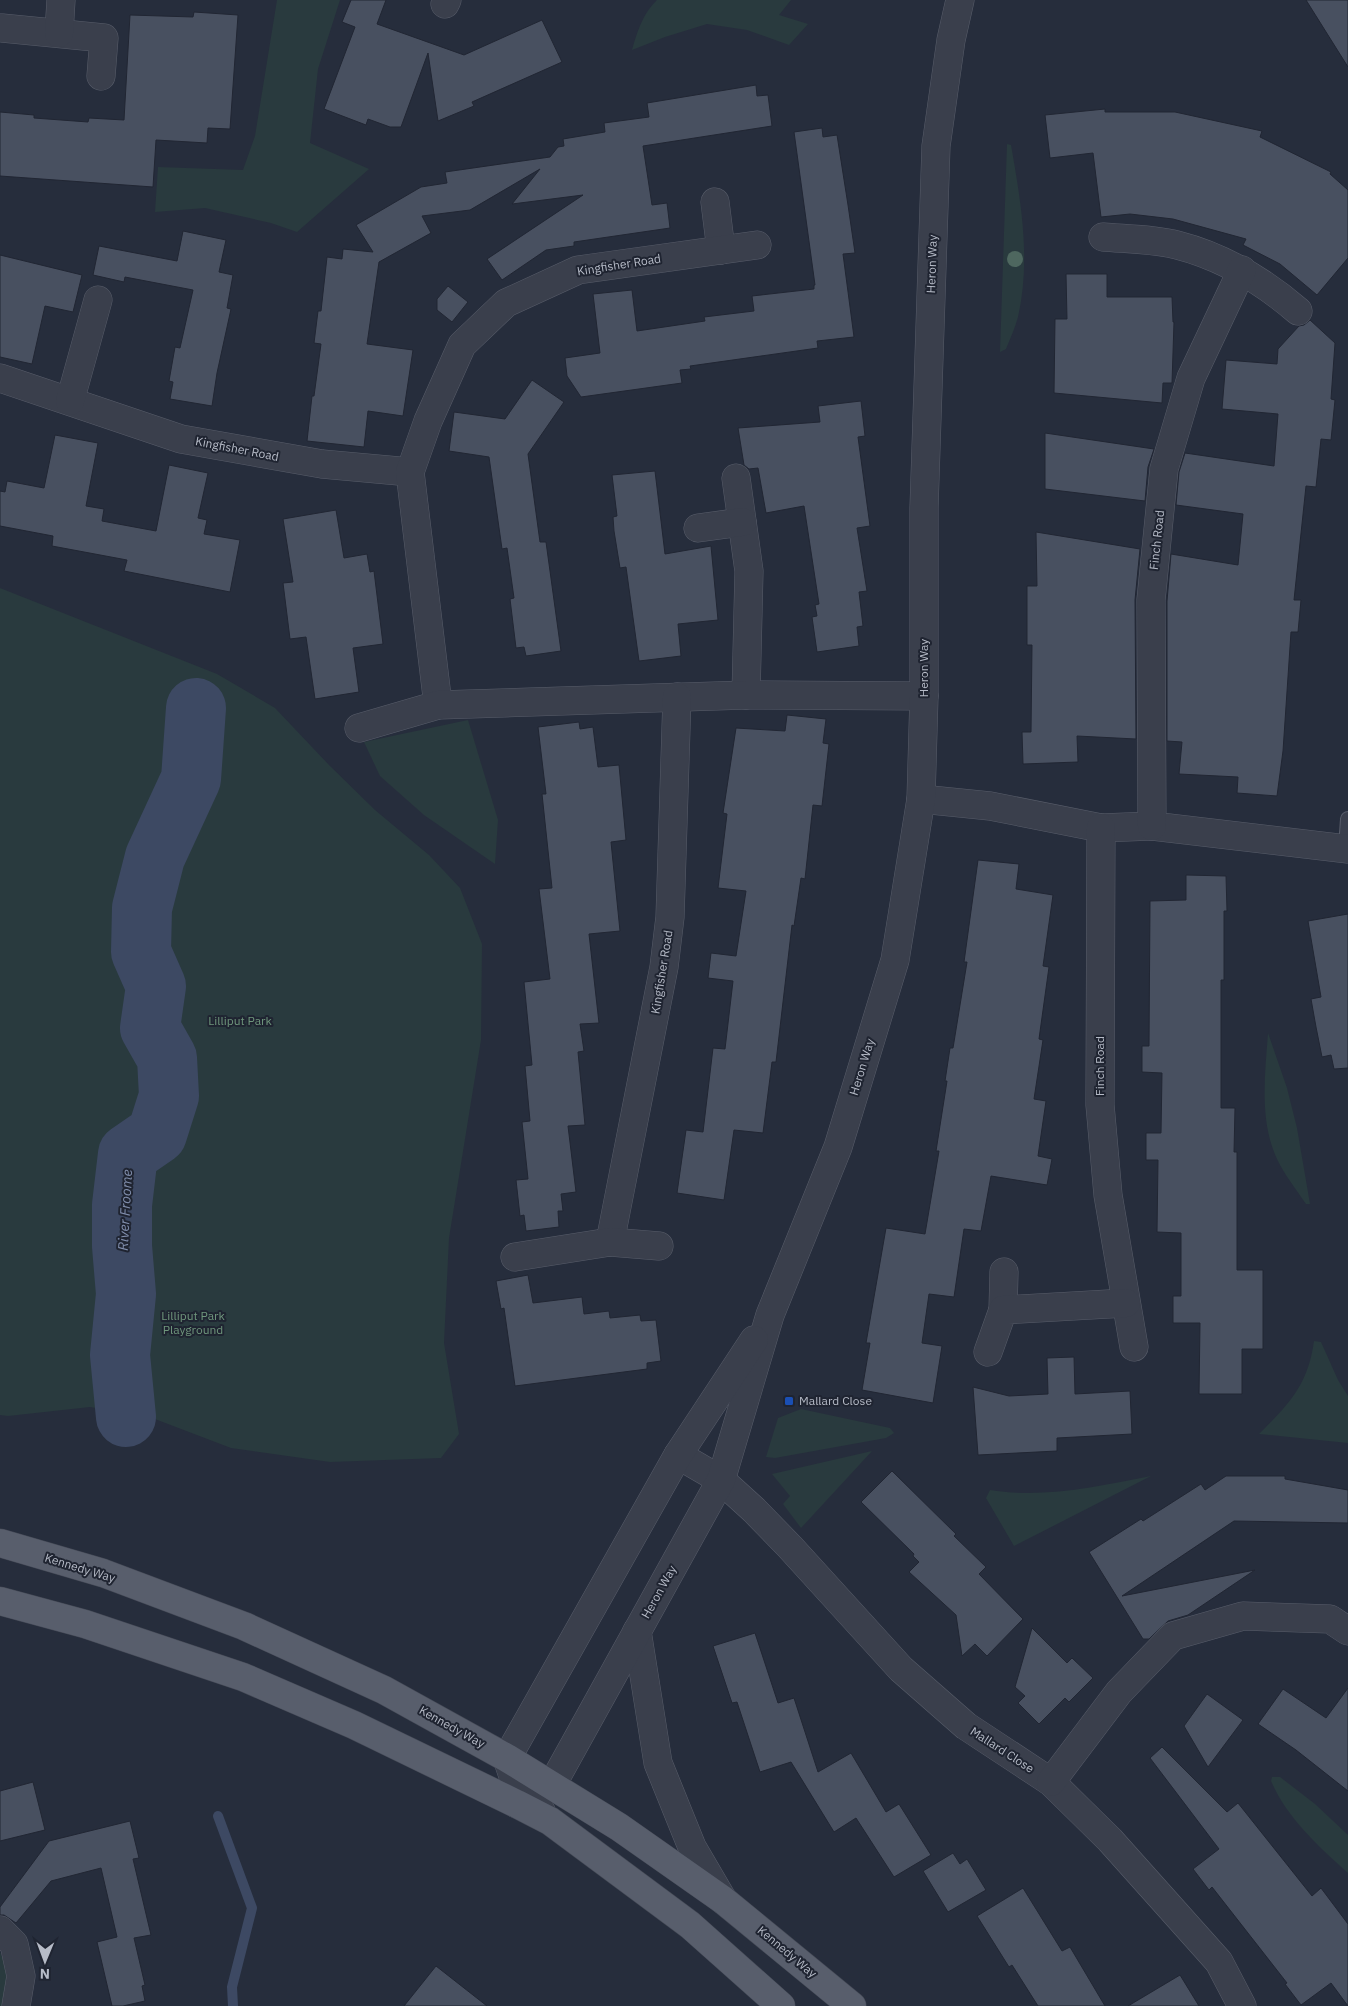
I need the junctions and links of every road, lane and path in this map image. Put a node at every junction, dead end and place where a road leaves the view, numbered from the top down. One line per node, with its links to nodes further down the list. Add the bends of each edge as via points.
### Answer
1 (61, 0): 4 (street)
2 (960, 0): 20 (street, Heron Way, via 936,146 924,508)
3 (2, 28): 4 (street)
4 (59, 33): 5 (street, via 104,38)
5 (101, 76)
6 (715, 202): 9 (street)
7 (1104, 237): 10 (street, via 1175,244)
8 (757, 245): 9 (street, Kingfisher Road)
9 (722, 250): 15 (street, Kingfisher Road, via 578,270 506,304 462,346 428,420)
10 (1242, 270): 12 (street); 26 (street, Finch Road, via 1191,378 1164,470 1151,600)
11 (98, 300): 14 (street)
12 (1298, 311)
13 (0, 378): 14 (street, Kingfisher Road)
14 (70, 401): 15 (street, Kingfisher Road, via 181,439 322,464)
15 (410, 472): 22 (street, Kingfisher Road)
16 (736, 478): 17 (street)
17 (742, 522): 18 (street); 19 (street, via 749,571)
18 (698, 528)
19 (746, 695): 20 (street); 21 (street)
20 (924, 696): 24 (street, Heron Way)
21 (677, 697): 22 (street); 29 (street, Kingfisher Road, via 669,925 664,967)
22 (438, 705): 23 (street)
23 (359, 728)
24 (921, 799): 27 (street, via 990,806); 35 (street, Heron Way, via 894,960 838,1147)
25 (1348, 819): 28 (lane)
26 (1152, 826): 27 (street); 28 (street)
27 (1101, 828): 33 (street, Finch Road, via 1100,1105 1108,1195)
28 (1347, 848)
29 (610, 1242): 30 (street); 31 (street)
30 (659, 1246)
31 (515, 1256)
32 (1004, 1272): 34 (street)
33 (1126, 1303): 34 (street); 36 (street, Finch Road)
34 (1003, 1310): 37 (street)
35 (770, 1316): 38 (street, Heron Way); 39 (street, Heron Way)
36 (1134, 1347)
37 (988, 1352)
38 (678, 1455): 39 (street, Mallard Close); 44 (street, Heron Way)
39 (722, 1480): 42 (street, Heron Way); 45 (street, Mallard Close, via 790,1546 901,1669 966,1726)
40 (0, 1543): 44 (main road, Kennedy Way, via 103,1574 244,1626 384,1690)
41 (0, 1601): 46 (main road, Kennedy Way, via 86,1624 243,1677)
42 (637, 1631): 46 (street); 47 (street, Heron Way, via 658,1763 692,1847)
43 (1348, 1631): 45 (street, via 1330,1619 1243,1616 1173,1636 1119,1692)
44 (507, 1758): 46 (main road, Kennedy Way)
45 (1052, 1782): 52 (street, Mallard Close, via 1110,1840 1219,1962)
46 (533, 1796): 47 (main road, Kennedy Way, via 619,1827); 50 (main road, Kennedy Way, via 550,1822 690,1925)
47 (723, 1900): 51 (main road, Kennedy Way)
48 (0, 1930): 49 (street, via 14,1944 21,1976)
49 (16, 2006)
50 (781, 2006)
51 (852, 2006)
52 (1242, 2006)

